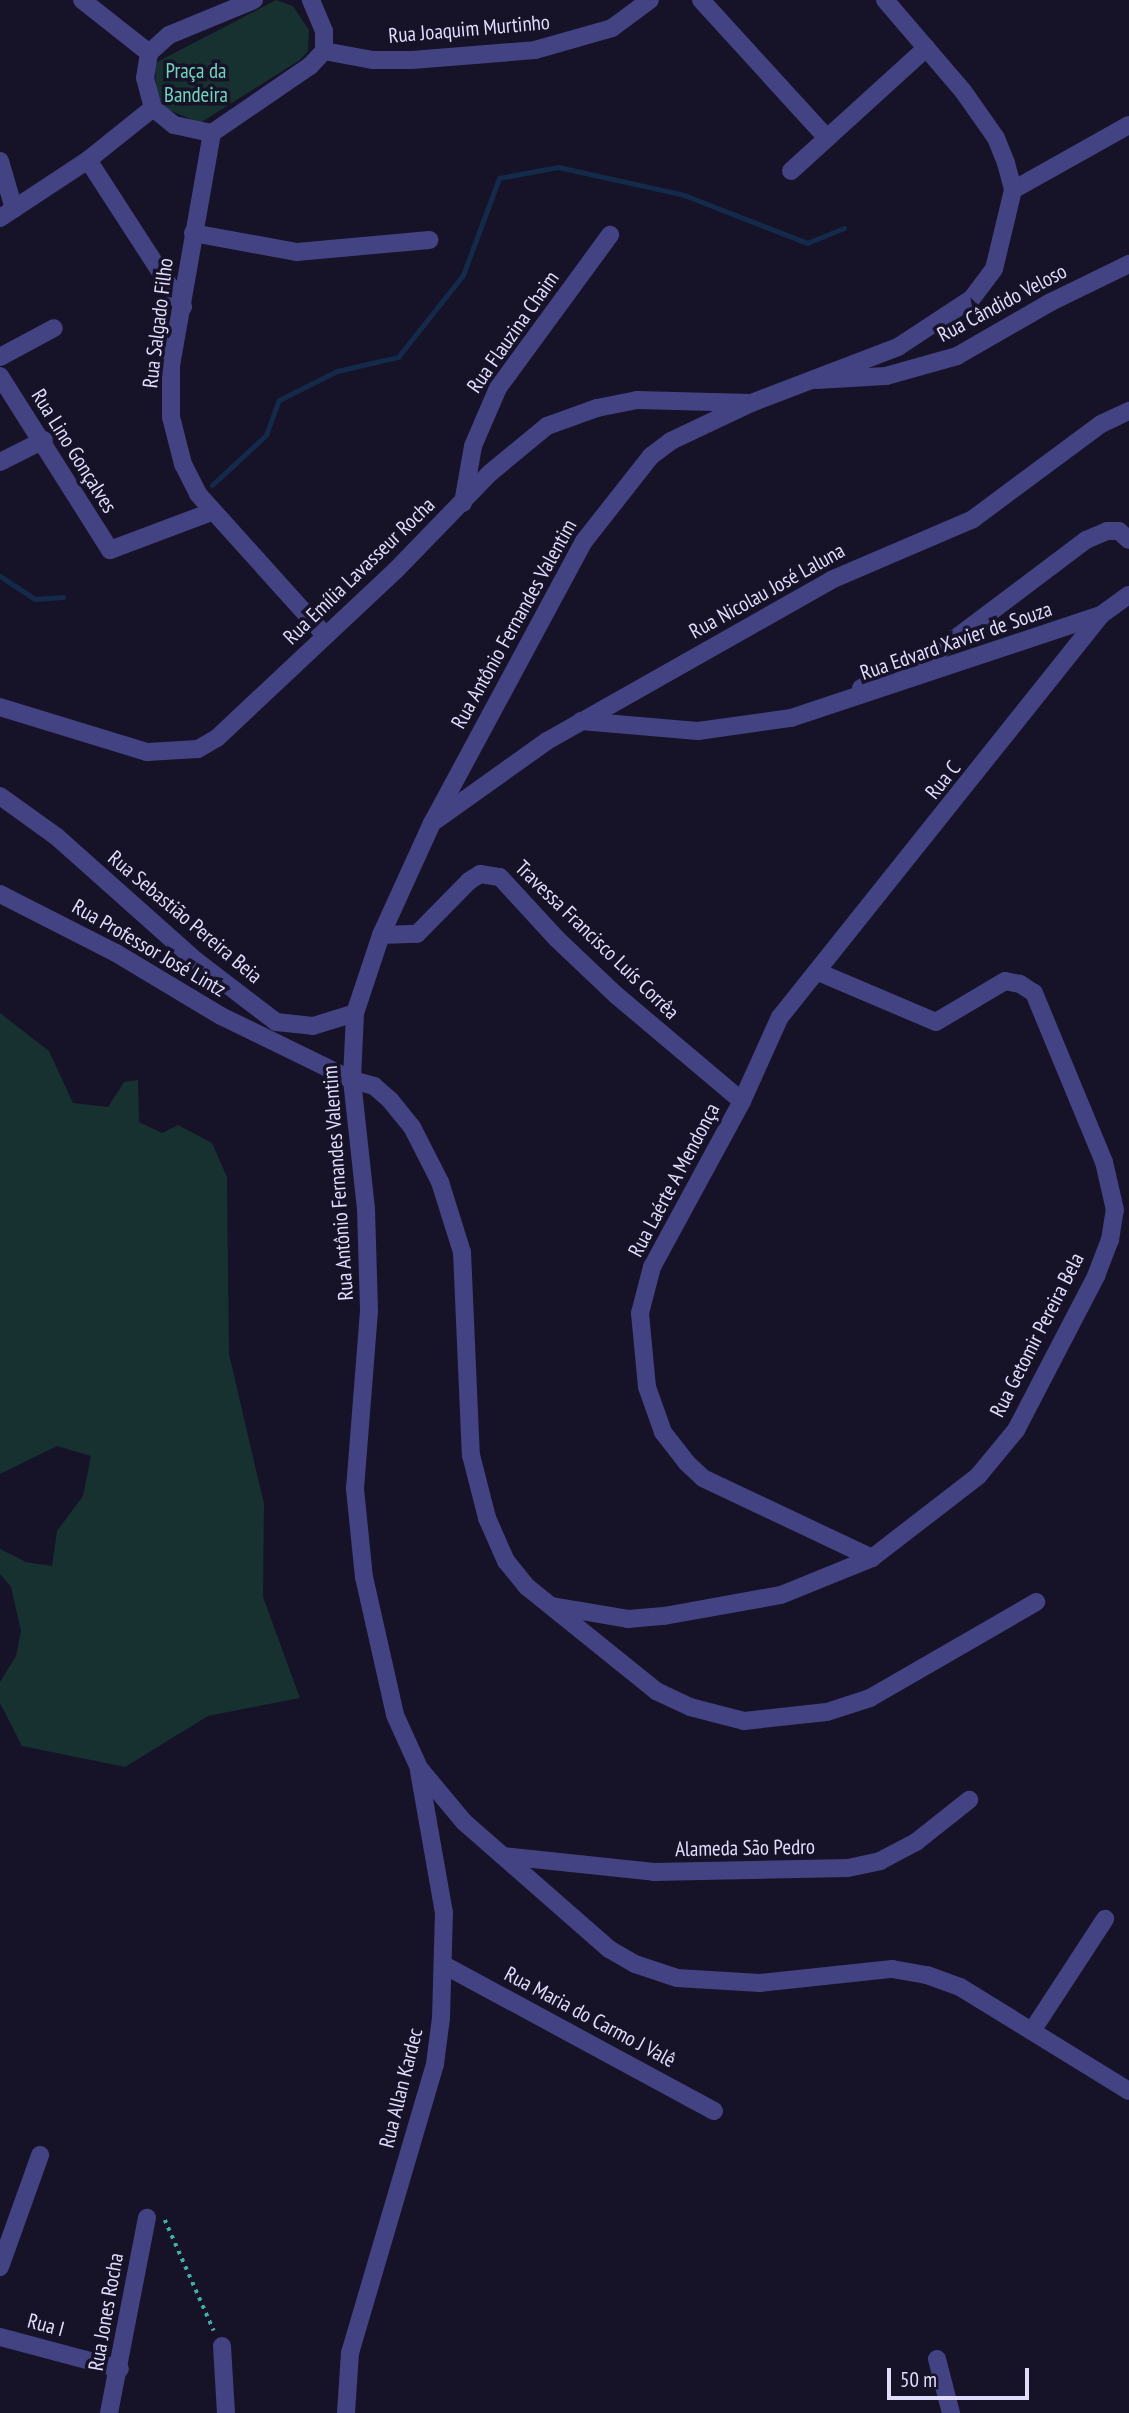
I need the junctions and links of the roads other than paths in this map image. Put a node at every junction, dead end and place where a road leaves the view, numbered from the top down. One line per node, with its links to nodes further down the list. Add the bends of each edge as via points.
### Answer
1 (82, 0): 9 (street)
2 (254, 0): 9 (street, via 169,35)
3 (650, 0): 8 (street, Rua Joaquim Murtinho, via 612,28 535,50 412,60 373,60)
4 (701, 0): 13 (street)
5 (885, 0): 7 (street)
6 (316, 1): 8 (street)
7 (926, 48): 13 (street); 17 (street, via 996,138)
8 (324, 51): 12 (street, via 310,66)
9 (149, 53): 10 (street, via 145,87)
10 (153, 108): 12 (street, via 174,125); 14 (street)
11 (1129, 125): 17 (street)
12 (212, 133): 19 (street, Rua Salgado Filho)
13 (827, 138): 16 (street)
14 (88, 160): 18 (street); 23 (street)
15 (0, 161): 18 (street)
16 (791, 171)
17 (1013, 190): 27 (street, Rua Antônio Fernandes Valentim, via 994,269 971,299 898,347)
18 (7, 214)
19 (193, 233): 21 (street, via 297,252); 23 (street, Rua Salgado Filho)
20 (610, 235): 32 (street, Rua Flauzina Chaim, via 498,388 473,446)
21 (429, 240)
22 (1129, 264): 27 (street, Rua Cândido Veloso, via 957,356 886,376)
23 (183, 307): 33 (street, Rua Salgado Filho, via 171,366 171,417 183,464)
24 (54, 328): 25 (street)
25 (0, 357)
26 (0, 376): 30 (street, Rua Lino Gonçalves)
27 (809, 381): 28 (street, Rua Antônio Fernandes Valentim)
28 (751, 403): 32 (street, Rua Emília Lavasseur Rocha, via 637,400 597,408 547,426 523,441); 42 (street, Rua Antônio Fernandes Valentim, via 671,441 623,486 584,541 530,634)
29 (1129, 411): 40 (street, Rua Nicolau José Laluna, via 1101,424 973,519 831,580)
30 (44, 440): 31 (street); 33 (street, Rua Lino Gonçalves, via 110,550)
31 (0, 463)
32 (463, 503): 37 (street, Rua Emília Lavasseur Rocha)
33 (211, 512): 37 (street, Rua Salgado Filho)
34 (1129, 540): 39 (street, Rua Edvard Xavier de Souza, via 1119,531 1086,540 940,650)
35 (1129, 595): 36 (street, Rua Edvard Xavier de Souza)
36 (1101, 615): 39 (street, Rua Edvard Xavier de Souza); 45 (street, Rua C)
37 (325, 635): 38 (street, Rua Emília Lavasseur Rocha, via 218,738 198,749 147,752)
38 (0, 707)
39 (791, 718): 40 (street, Rua Edvard Xavier de Souza, via 698,730)
40 (581, 721): 42 (street, Rua Nicolau José Laluna)
41 (0, 796): 46 (street, Rua Sebastião Pereira Beia, via 57,837 195,960 276,1022 313,1026)
42 (432, 823): 44 (street, Rua Antônio Fernandes Valentim)
43 (0, 894): 47 (street, Rua Professor José Lintz, via 116,953 222,1016)
44 (382, 935): 46 (street, Rua Antônio Fernandes Valentim); 48 (street, Travessa Francisco Luís Corrêa, via 418,934 469,881 480,874 500,877 606,985)
45 (818, 972): 48 (street, Rua Laérte A Mendonça, via 780,1017); 49 (street, Rua Getomir Pereira Bela, via 936,1022 1004,981 1034,993 1104,1162 1115,1210 1096,1276 1016,1430 978,1476)
46 (355, 1013): 47 (street, Rua Antônio Fernandes Valentim)
47 (352, 1080): 51 (street, Rua Professor José Lintz, via 374,1086 390,1100 412,1127 440,1182 462,1252 475,1481 506,1561); 52 (street, Rua Antônio Fernandes Valentim, via 366,1209 369,1311 355,1489 364,1577 380,1659 395,1715)
48 (742, 1101): 49 (street, Rua Laérte A Mendonça, via 652,1267 640,1313 647,1387 663,1433 703,1478)
49 (872, 1558): 51 (street, Rua Getomir Pereira Bela, via 780,1595 664,1616 628,1619)
50 (1036, 1602): 51 (street, Rua Professor José Lintz, via 870,1698 827,1712 744,1721 690,1707 656,1691)
51 (548, 1605)
52 (419, 1768): 54 (street, Rua Antônio Fernandes Valentim, via 464,1822); 56 (street, Rua Allan Kardec, via 442,1901)
53 (969, 1800): 54 (street, Alameda São Pedro, via 916,1842 880,1861 848,1868 654,1872)
54 (503, 1856): 57 (street, Rua Antônio Fernandes Valentim, via 609,1949 635,1964 677,1978 760,1983 892,1969 960,1987)
55 (1105, 1919): 57 (street)
56 (444, 1965): 59 (street, Rua Maria do Carmo J Valê); 69 (street, Rua Allan Kardec, via 435,2064 350,2353)
57 (1032, 2031): 58 (street, Rua Antônio Fernandes Valentim)
58 (1129, 2091)
59 (714, 2111)
60 (40, 2155): 62 (street, via 14,2217)
61 (147, 2218): 66 (street, Rua Jones Rocha)
62 (0, 2267)
63 (0, 2337): 66 (street, Rua I)
64 (222, 2346): 68 (street)
65 (937, 2359): 70 (street)
66 (120, 2369): 67 (street, Rua Jones Rocha)
67 (109, 2413)
68 (226, 2413)
69 (346, 2413)
70 (951, 2413)

